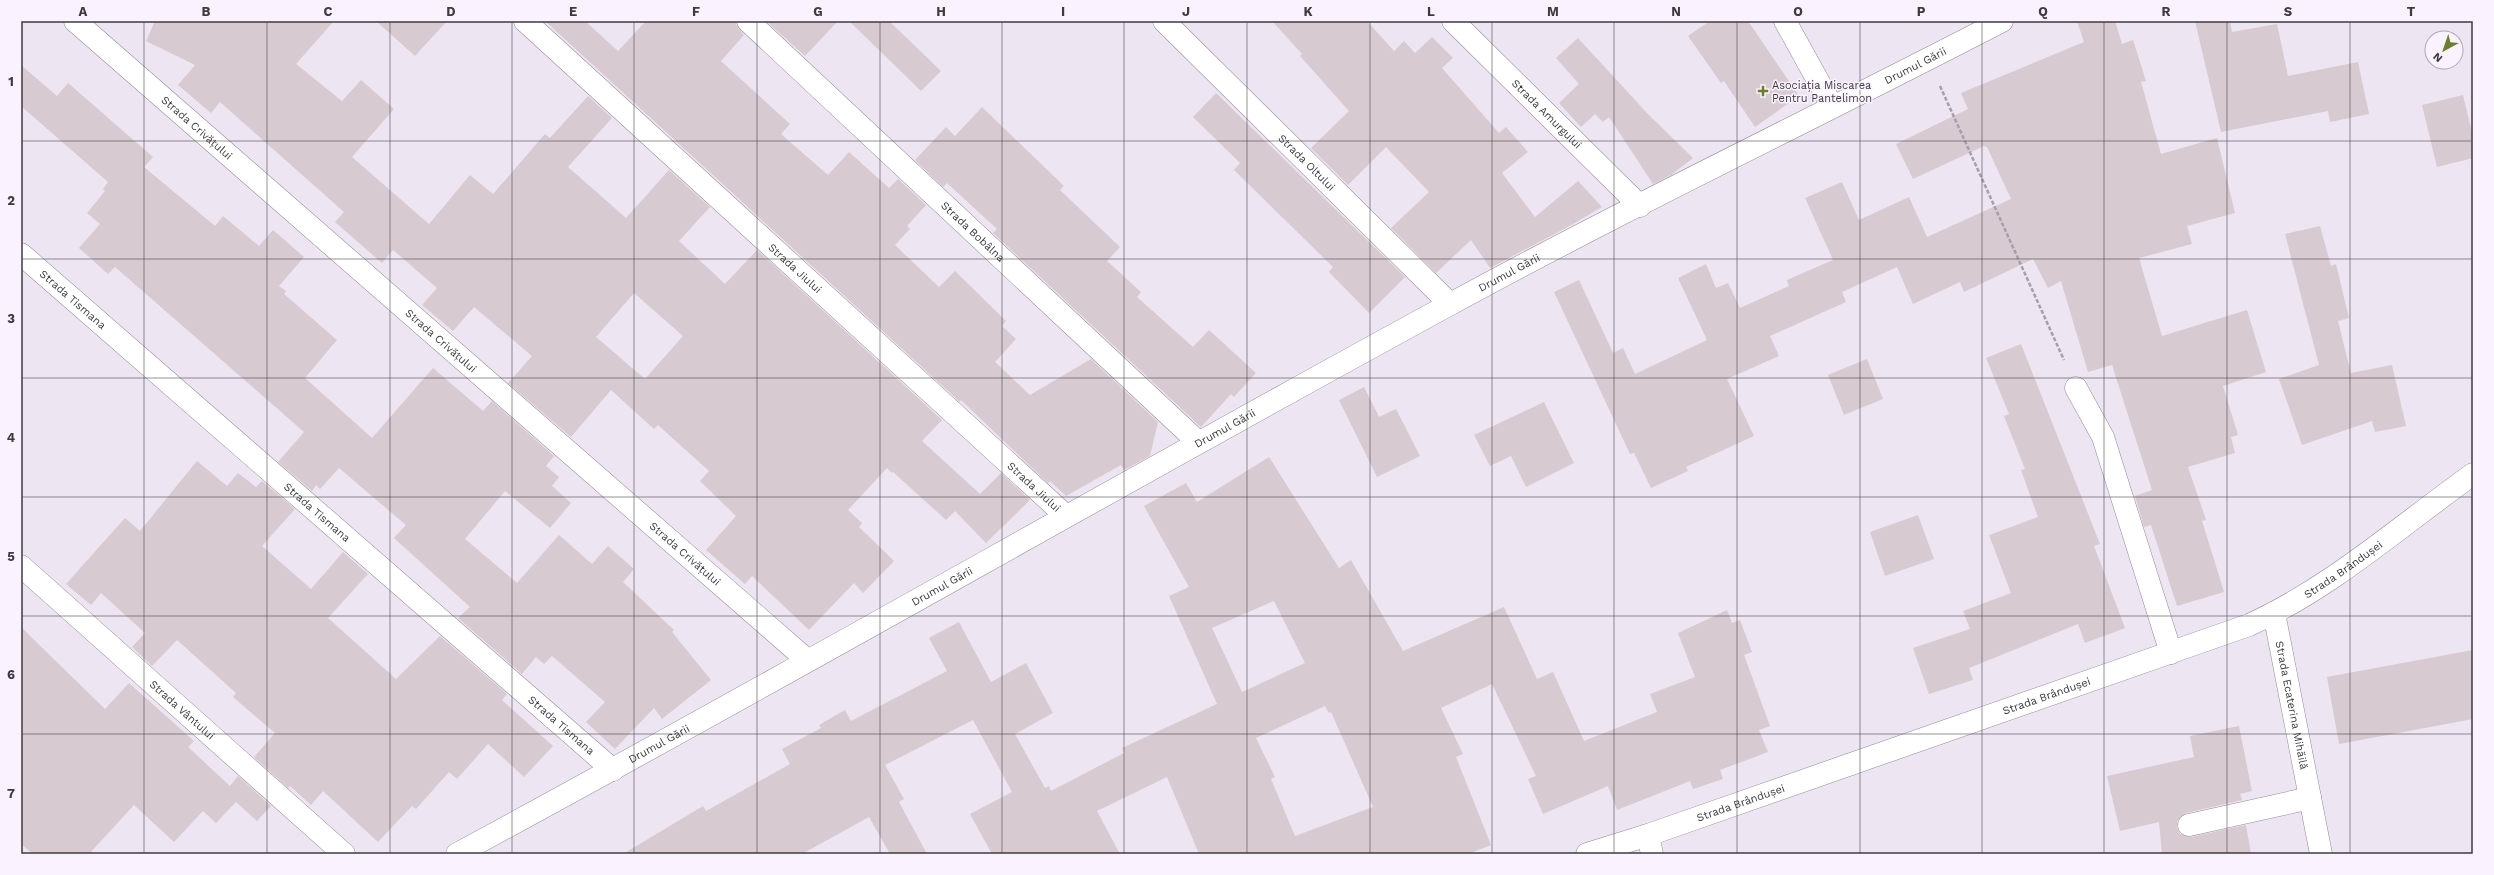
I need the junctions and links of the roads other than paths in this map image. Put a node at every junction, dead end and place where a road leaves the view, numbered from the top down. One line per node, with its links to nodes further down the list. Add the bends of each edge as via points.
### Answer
1 (75, 21): 19 (street, Strada Crivățului)
2 (525, 21): 15 (street, Strada Jiului)
3 (748, 21): 13 (street, Strada Bobâlna)
4 (1164, 21): 11 (street, Strada Oltului)
5 (1453, 21): 9 (street, Strada Amurgului)
6 (1786, 21): 8 (street)
7 (1997, 22): 8 (street, Drumul Gării)
8 (1832, 106): 9 (street, Drumul Gării)
9 (1640, 206): 11 (street, Drumul Gării)
10 (21, 254): 20 (street, Strada Tismana)
11 (1450, 304): 13 (street, Drumul Gării)
12 (2076, 388): 18 (street, via 2103,437)
13 (1198, 442): 15 (street, Drumul Gării)
14 (2473, 474): 17 (street, Strada Brândușei, via 2322,585)
15 (1065, 516): 19 (street, Drumul Gării)
16 (21, 566): 24 (street, Strada Vântului)
17 (2274, 613): 18 (street, Strada Brândușei, via 2249,625); 21 (street, Strada Ecaterina Mihăilă)
18 (2171, 652): 23 (street, Strada Brândușei, via 2041,696)
19 (807, 660): 20 (street, Drumul Gării)
20 (613, 770): 25 (street, Drumul Gării)
21 (2310, 798): 22 (street); 27 (street, Strada Ecaterina Mihăilă)
22 (2189, 825)
23 (1650, 844): 26 (street, Strada Brândușei)
24 (344, 854)
25 (458, 854)
26 (1587, 854)
27 (2321, 854)

